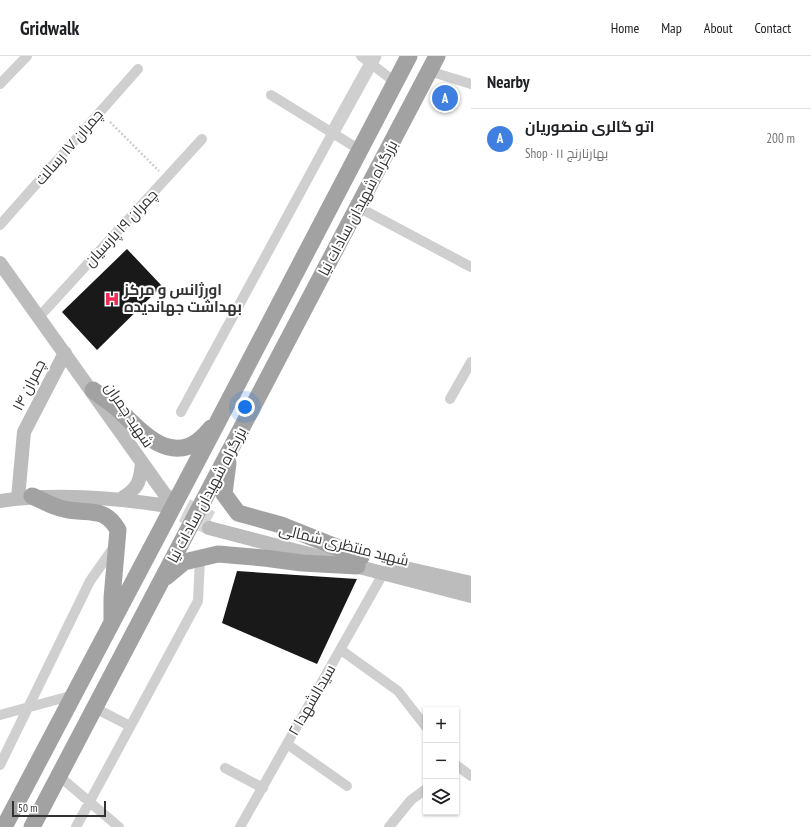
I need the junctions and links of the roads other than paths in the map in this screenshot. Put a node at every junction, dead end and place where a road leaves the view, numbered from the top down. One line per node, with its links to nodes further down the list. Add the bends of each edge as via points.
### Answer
1 (27, 56): 8 (street)
2 (409, 56): 7 (highway, بزرگراه شهیدان سادات نیا)
3 (438, 56): 6 (highway, بزرگراه شهیدان سادات نیا)
4 (369, 58): 7 (street); 11 (street)
5 (138, 69): 15 (street, چمران ۱۷ رسالت)
6 (429, 71): 9 (street); 14 (highway, بزرگراه شهیدان سادات نیا)
7 (396, 82): 13 (highway, بزرگراه شهیدان سادات نیا)
8 (0, 84)
9 (471, 84)
10 (271, 95): 11 (street)
11 (332, 132): 13 (street); 23 (street)
12 (202, 139): 18 (street, چمران ۱۹ پارسیان)
13 (360, 150): 24 (highway, بزرگراه شهیدان سادات نیا)
14 (358, 207): 17 (street); 25 (highway, بزرگراه شهیدان سادات نیا)
15 (0, 225)
16 (0, 263): 18 (main road, شهید چمران)
17 (471, 266)
18 (39, 316): 19 (main road, شهید چمران)
19 (65, 353): 21 (main road, شهید چمران); 27 (main road, چمران ۱۴, via 24,432)
20 (471, 362): 22 (street)
21 (93, 390): 24 (highway, via 157,444 169,448 181,448 197,442); 26 (main road, شهید چمران)
22 (450, 399)
23 (181, 412)
24 (221, 419): 38 (highway, بزرگراه شهیدان سادات نیا)
25 (229, 452): 33 (highway, via 224,494 238,514 281,525); 35 (highway, بزرگراه شهیدان سادات نیا)
26 (142, 464): 28 (main road, via 138,484); 28 (main road, شهید چمران, via 163,500)
27 (25, 497): 28 (main road); 29 (main road); 31 (highway, via 64,509 102,513 113,521 118,530)
28 (121, 499)
29 (0, 501)
30 (210, 523): 33 (main road, شهید منتظری شمالی)
31 (116, 544): 38 (highway); 41 (street, via 90,582)
32 (200, 558): 33 (highway, via 218,554 302,563); 35 (highway, via 184,562); 45 (street, via 198,601)
33 (359, 562): 34 (main road, شهید منتظری شمالی); 36 (main road, شهید منتظری شمالی)
34 (384, 572): 37 (main road, شهید منتظری شمالی); 39 (street, سیدالشهدا ۲)
35 (162, 580): 42 (highway, بزرگراه شهیدان سادات نیا)
36 (471, 583)
37 (471, 596)
38 (112, 624): 40 (highway, بزرگراه شهیدان سادات نیا)
39 (340, 650): 44 (street, via 398,690); 46 (street, سیدالشهدا ۲)
40 (74, 695): 41 (street); 56 (highway, بزرگراه شهیدان سادات نیا)
41 (30, 707): 43 (street); 47 (street)
42 (94, 708): 45 (street); 50 (highway, بزرگراه شهیدان سادات نیا)
43 (0, 715)
44 (423, 723)
45 (130, 726): 55 (street)
46 (287, 744): 52 (street); 53 (street, سیدالشهدا ۲)
47 (0, 765)
48 (225, 768): 53 (street)
49 (459, 768): 51 (street)
50 (59, 776): 55 (street); 57 (highway, بزرگراه شهیدان سادات نیا)
51 (471, 776)
52 (348, 786)
53 (263, 788): 60 (street, سیدالشهدا ۲)
54 (423, 791): 61 (street, via 411,800)
55 (89, 802): 58 (street); 59 (street)
56 (4, 827)
57 (32, 827)
58 (76, 827)
59 (118, 827)
60 (240, 827)
61 (389, 827)

